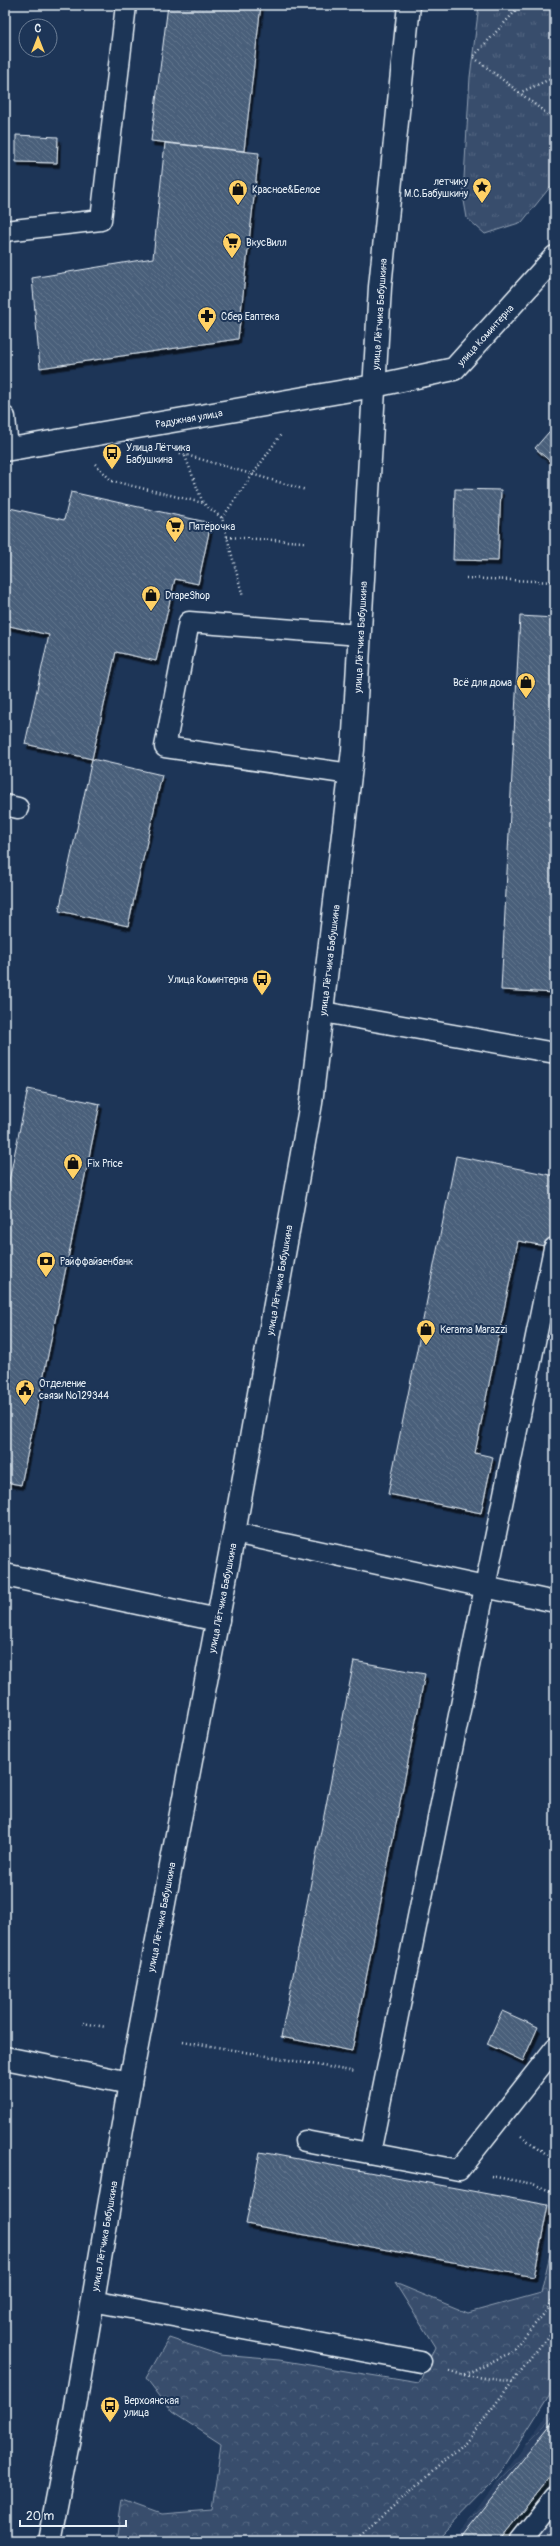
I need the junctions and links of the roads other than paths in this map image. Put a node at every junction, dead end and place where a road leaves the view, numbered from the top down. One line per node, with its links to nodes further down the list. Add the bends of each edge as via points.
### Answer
1 (126, 5): 3 (lane, via 101,220)
2 (409, 5): 5 (main road, улица Лётчика Бабушкина, via 381,279)
3 (5, 232)
4 (555, 257): 5 (main road, улица Коминтерна, via 454,370)
5 (374, 386): 7 (main road, Радужная улица); 8 (main road, улица Лётчика Бабушкина)
6 (5, 417): 7 (lane)
7 (7, 450)
8 (360, 635): 9 (main road, улица Лётчика Бабушкина); 9 (lane, via 189,622 165,747)
9 (350, 774): 10 (main road, улица Лётчика Бабушкина)
10 (323, 1012): 11 (lane); 14 (main road, улица Лётчика Бабушкина, via 311,1103)
11 (555, 1053)
12 (554, 1248): 13 (lane)
13 (551, 1282): 16 (lane)
14 (234, 1533): 16 (lane); 18 (main road, улица Лётчика Бабушкина)
15 (5, 1575): 18 (main road)
16 (485, 1587): 17 (lane); 23 (lane)
17 (555, 1602)
18 (218, 1620): 21 (main road, улица Лётчика Бабушкина)
19 (555, 2048): 23 (lane, via 459,2170)
20 (5, 2058): 21 (main road)
21 (130, 2082): 24 (main road, улица Лётчика Бабушкина)
22 (305, 2141): 23 (lane)
23 (370, 2153)
24 (92, 2301): 25 (lane); 27 (main road, улица Лётчика Бабушкина)
25 (420, 2362)
26 (555, 2497): 28 (lane)
27 (49, 2541)
28 (520, 2541)

